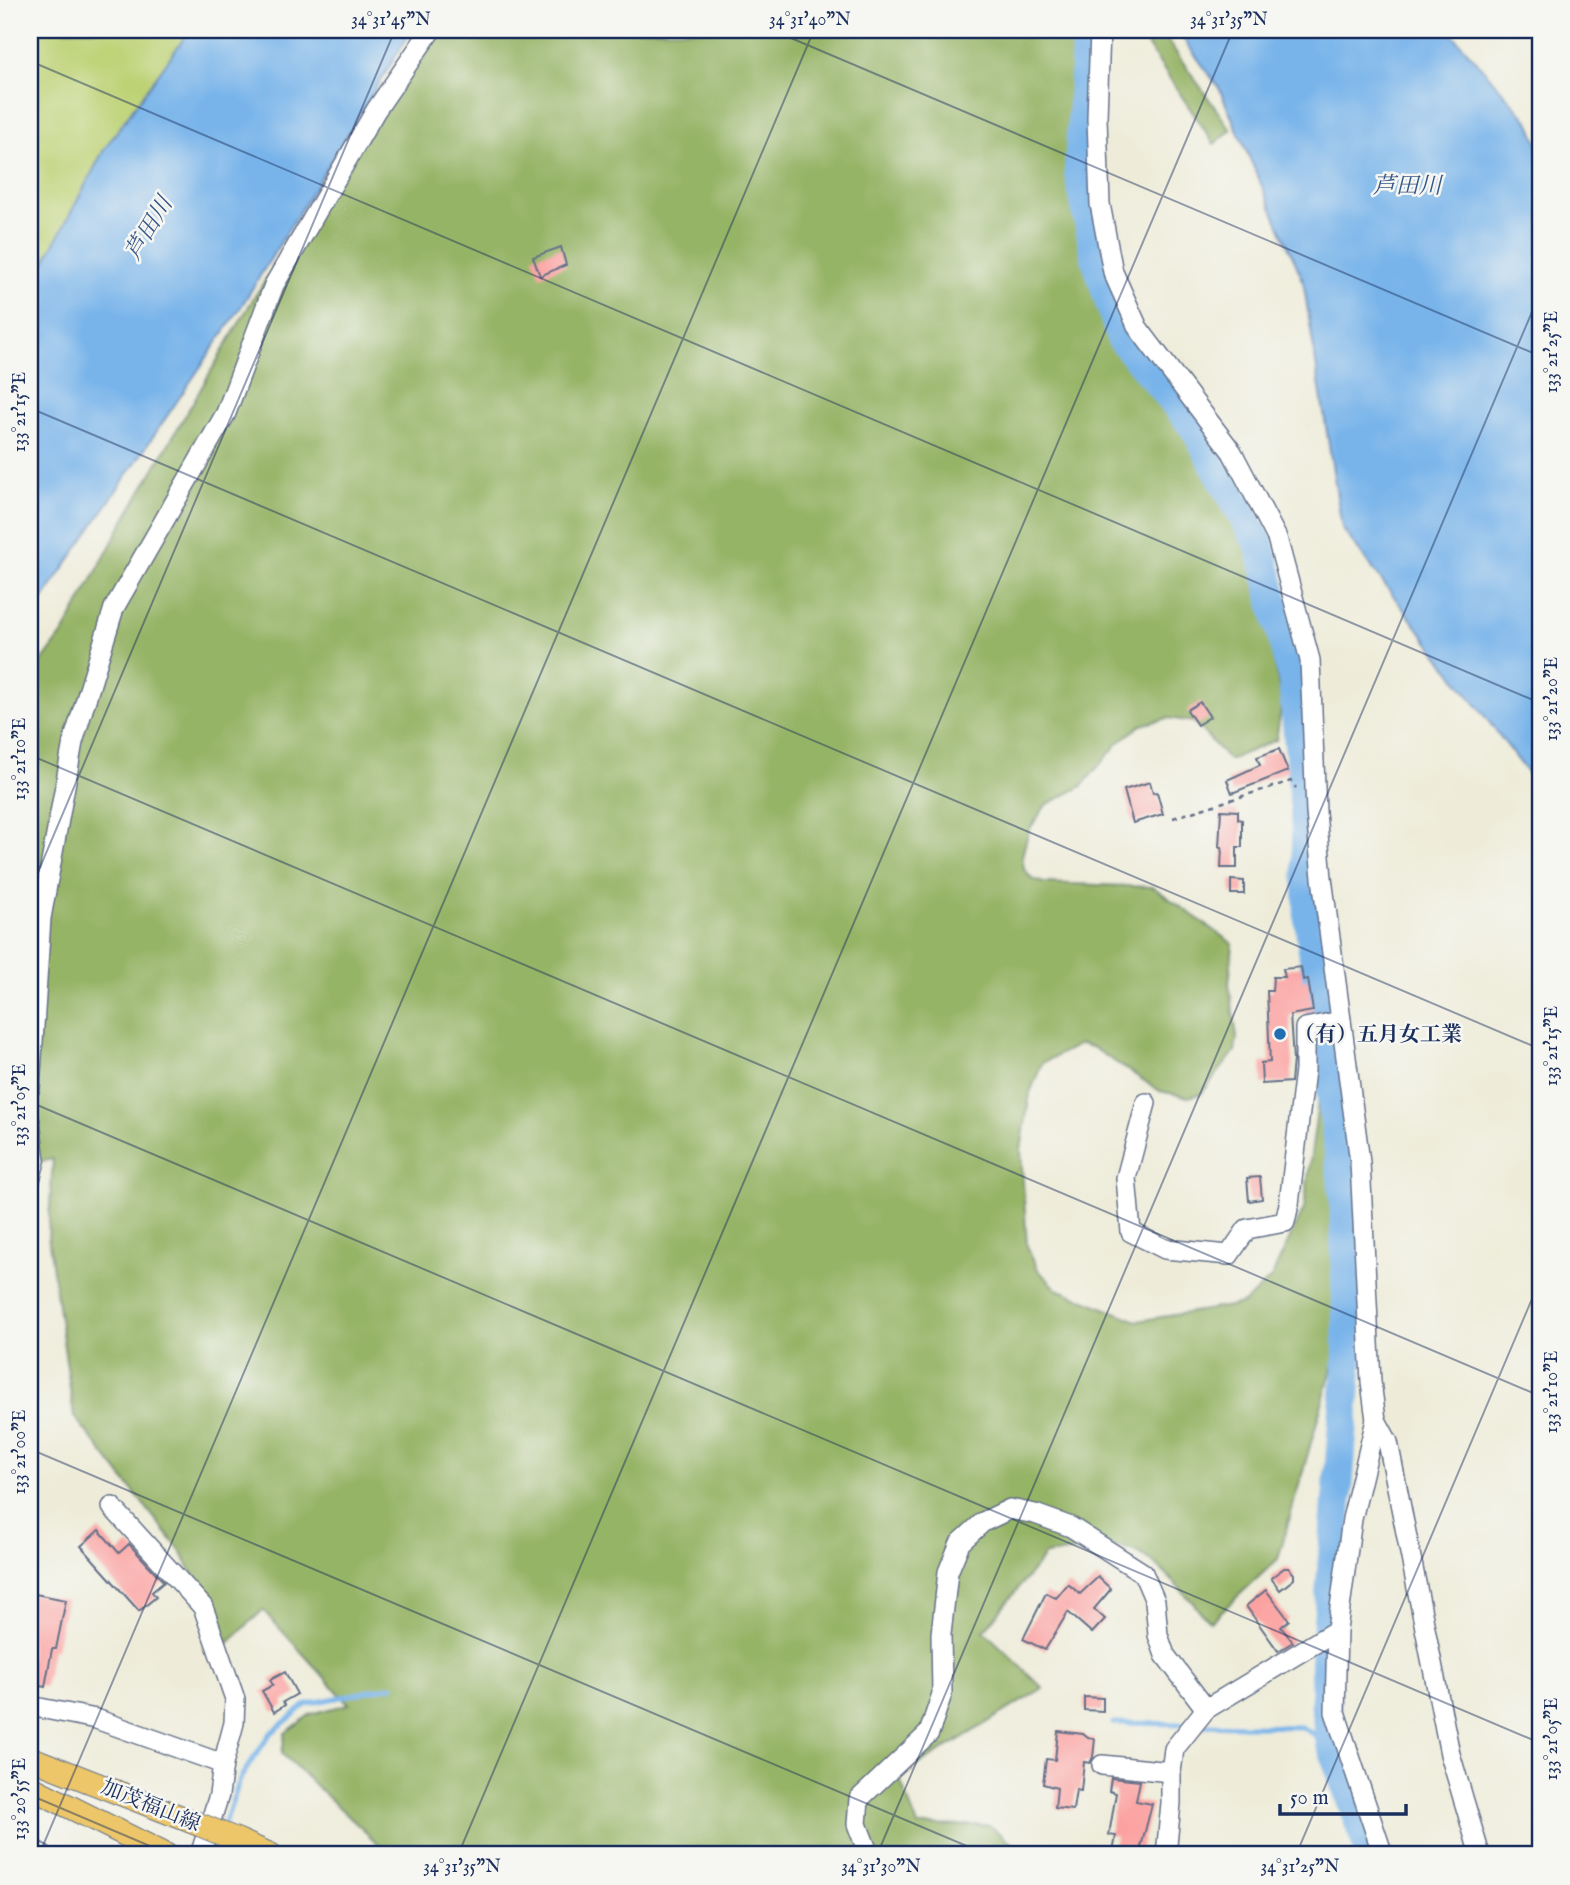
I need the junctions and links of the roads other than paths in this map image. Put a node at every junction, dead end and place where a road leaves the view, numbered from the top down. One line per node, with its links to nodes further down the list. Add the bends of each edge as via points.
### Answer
1 (431, 30): 4 (street, via 376,110 274,285 226,413 114,608 73,742 41,918)
2 (1100, 30): 3 (street, via 1100,204 1113,272 1138,328 1232,452 1277,538 1310,660 1322,878)
3 (1341, 1021): 5 (street, via 1305,1028 1305,1070 1285,1222 1247,1229 1229,1255 1165,1249 1130,1232 1126,1178); 8 (street, via 1360,1163)
4 (30, 1088)
5 (1146, 1104)
6 (30, 1122): 7 (street, via 36,1161)
7 (30, 1180)
8 (1376, 1420): 10 (street, via 1352,1518); 26 (street, via 1388,1442 1450,1754)
9 (112, 1507): 14 (street, via 203,1608 235,1699)
10 (1337, 1630): 12 (street); 25 (street, via 1335,1712)
11 (30, 1706): 14 (street, via 96,1719)
12 (1198, 1719): 16 (street, via 1174,1749); 23 (street, via 1165,1655 1155,1601 1143,1573 1071,1527 1010,1509 983,1522 960,1543 948,1572 941,1634 942,1694 929,1733 859,1799 858,1824)
13 (30, 1758): 22 (main road, 加茂福山線, bridge)
14 (223, 1764): 21 (street, via 219,1795)
15 (1102, 1765): 16 (street)
16 (1171, 1772): 24 (street)
17 (30, 1787): 20 (main road, 加茂福山線)
18 (30, 1848): 19 (street)
19 (43, 1855)
20 (166, 1855)
21 (200, 1855)
22 (271, 1855)
23 (869, 1855)
24 (1166, 1855)
25 (1383, 1855)
26 (1480, 1855)

